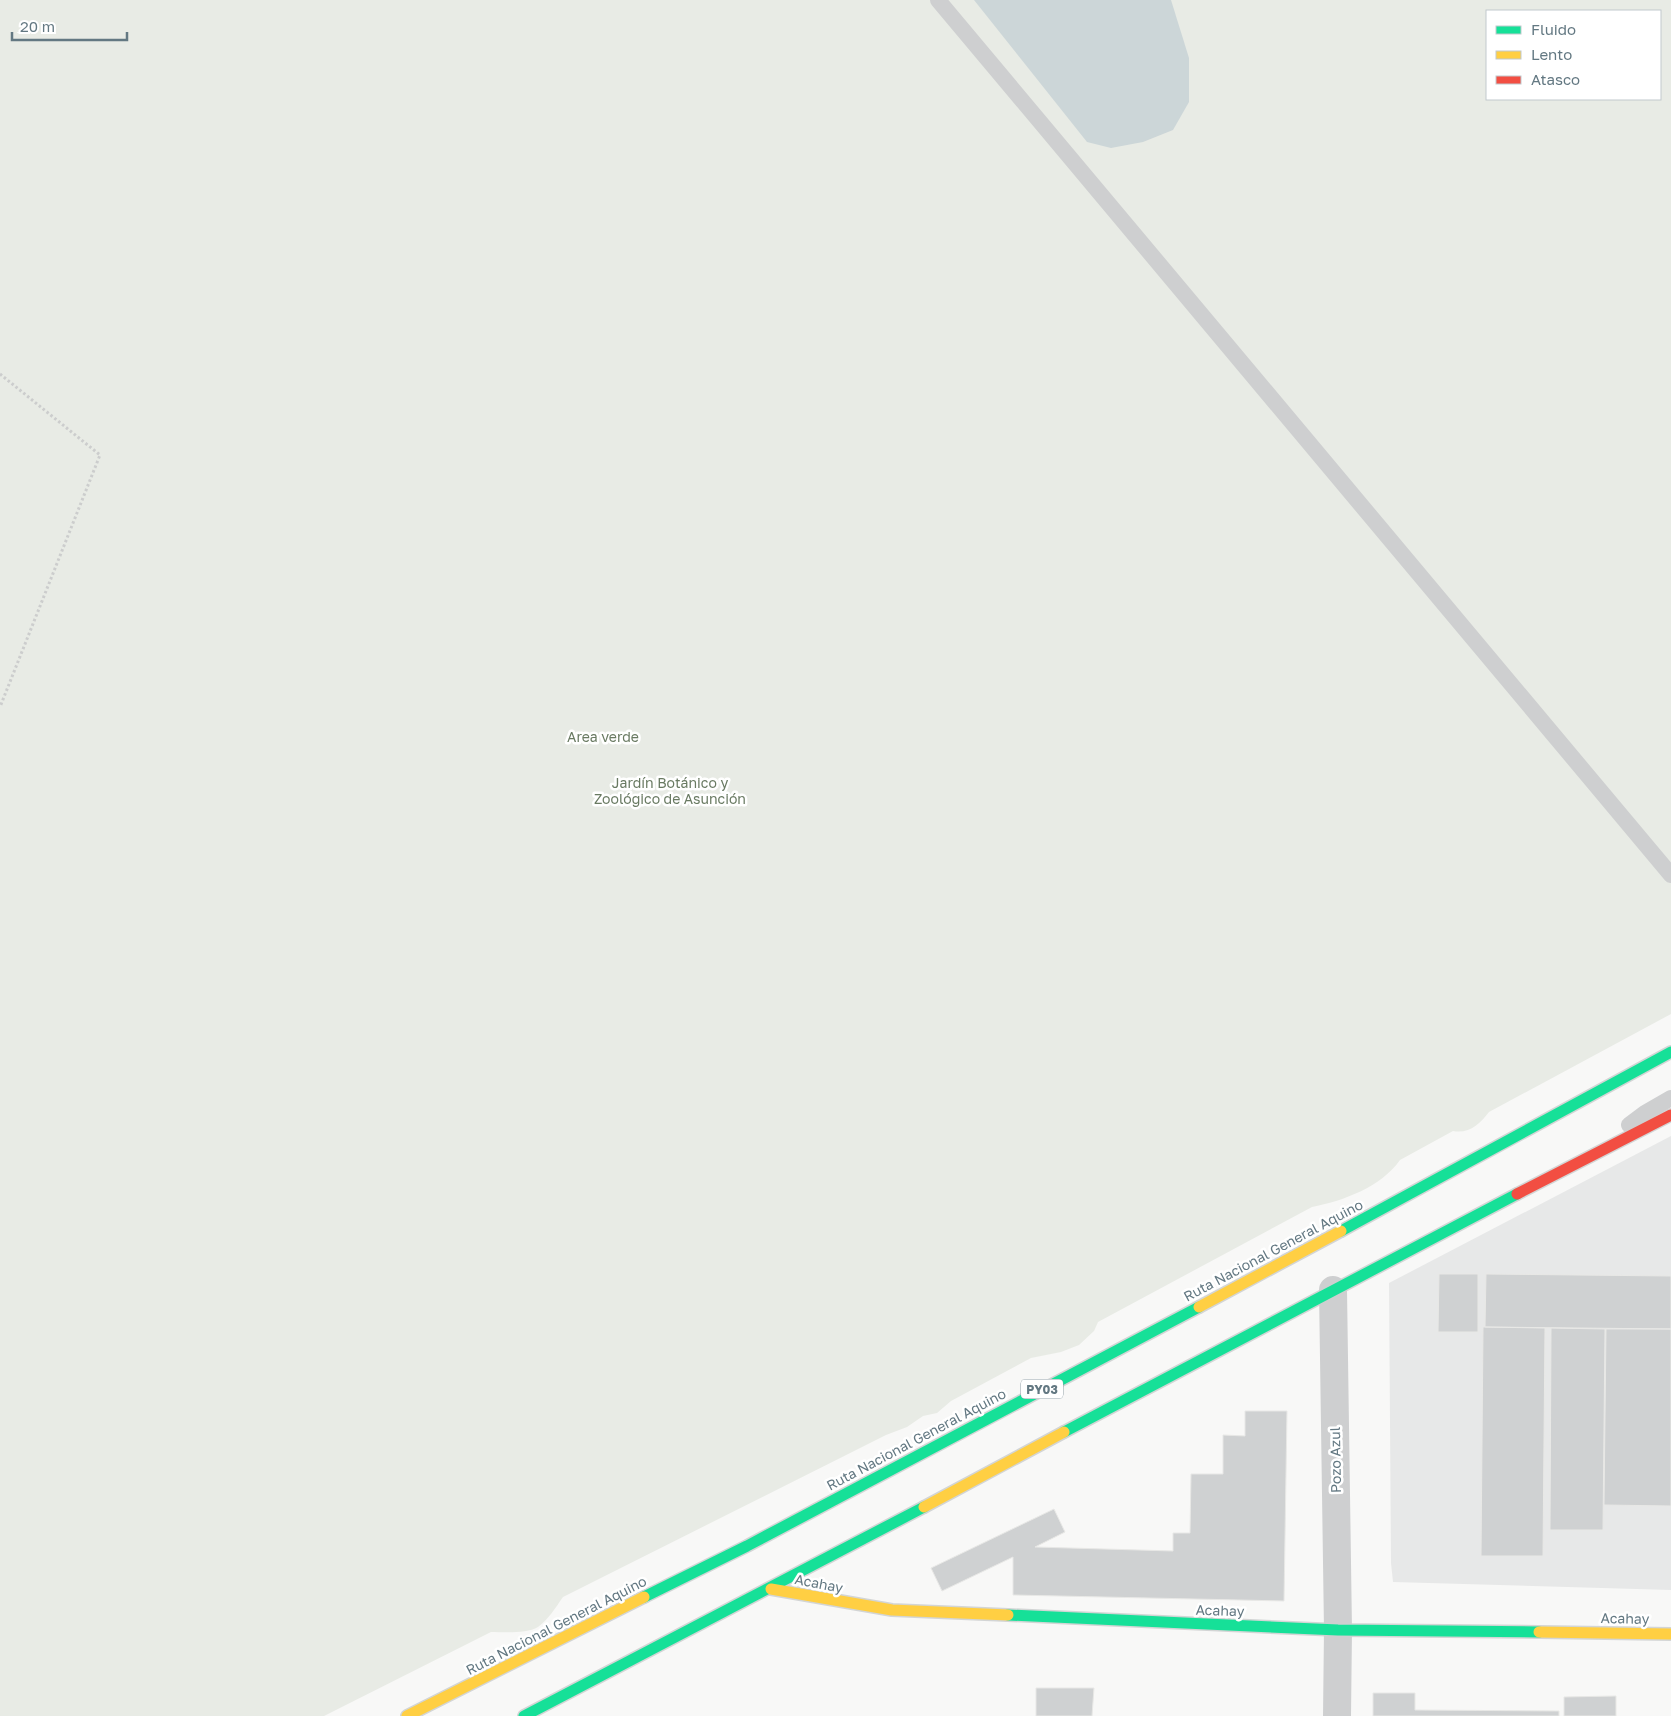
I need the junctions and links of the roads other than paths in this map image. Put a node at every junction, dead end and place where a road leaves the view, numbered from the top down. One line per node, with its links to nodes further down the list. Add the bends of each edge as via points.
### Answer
1 (938, 0): 2 (lane)
2 (1671, 875)
3 (1671, 1052): 11 (main road, Ruta Nacional General Aquino / PY03, via 747,1546)
4 (1671, 1098): 6 (lane, via 1645,1113)
5 (1671, 1115): 6 (main road)
6 (1583, 1160): 7 (main road)
7 (1332, 1290): 8 (main road); 9 (street, Pozo Azul)
8 (771, 1589): 9 (main road, Acahay, via 892,1610); 12 (main road)
9 (1338, 1630): 10 (main road, Acahay); 13 (street, Pozo Azul)
10 (1671, 1634)
11 (408, 1716)
12 (524, 1716)
13 (1337, 1716)

